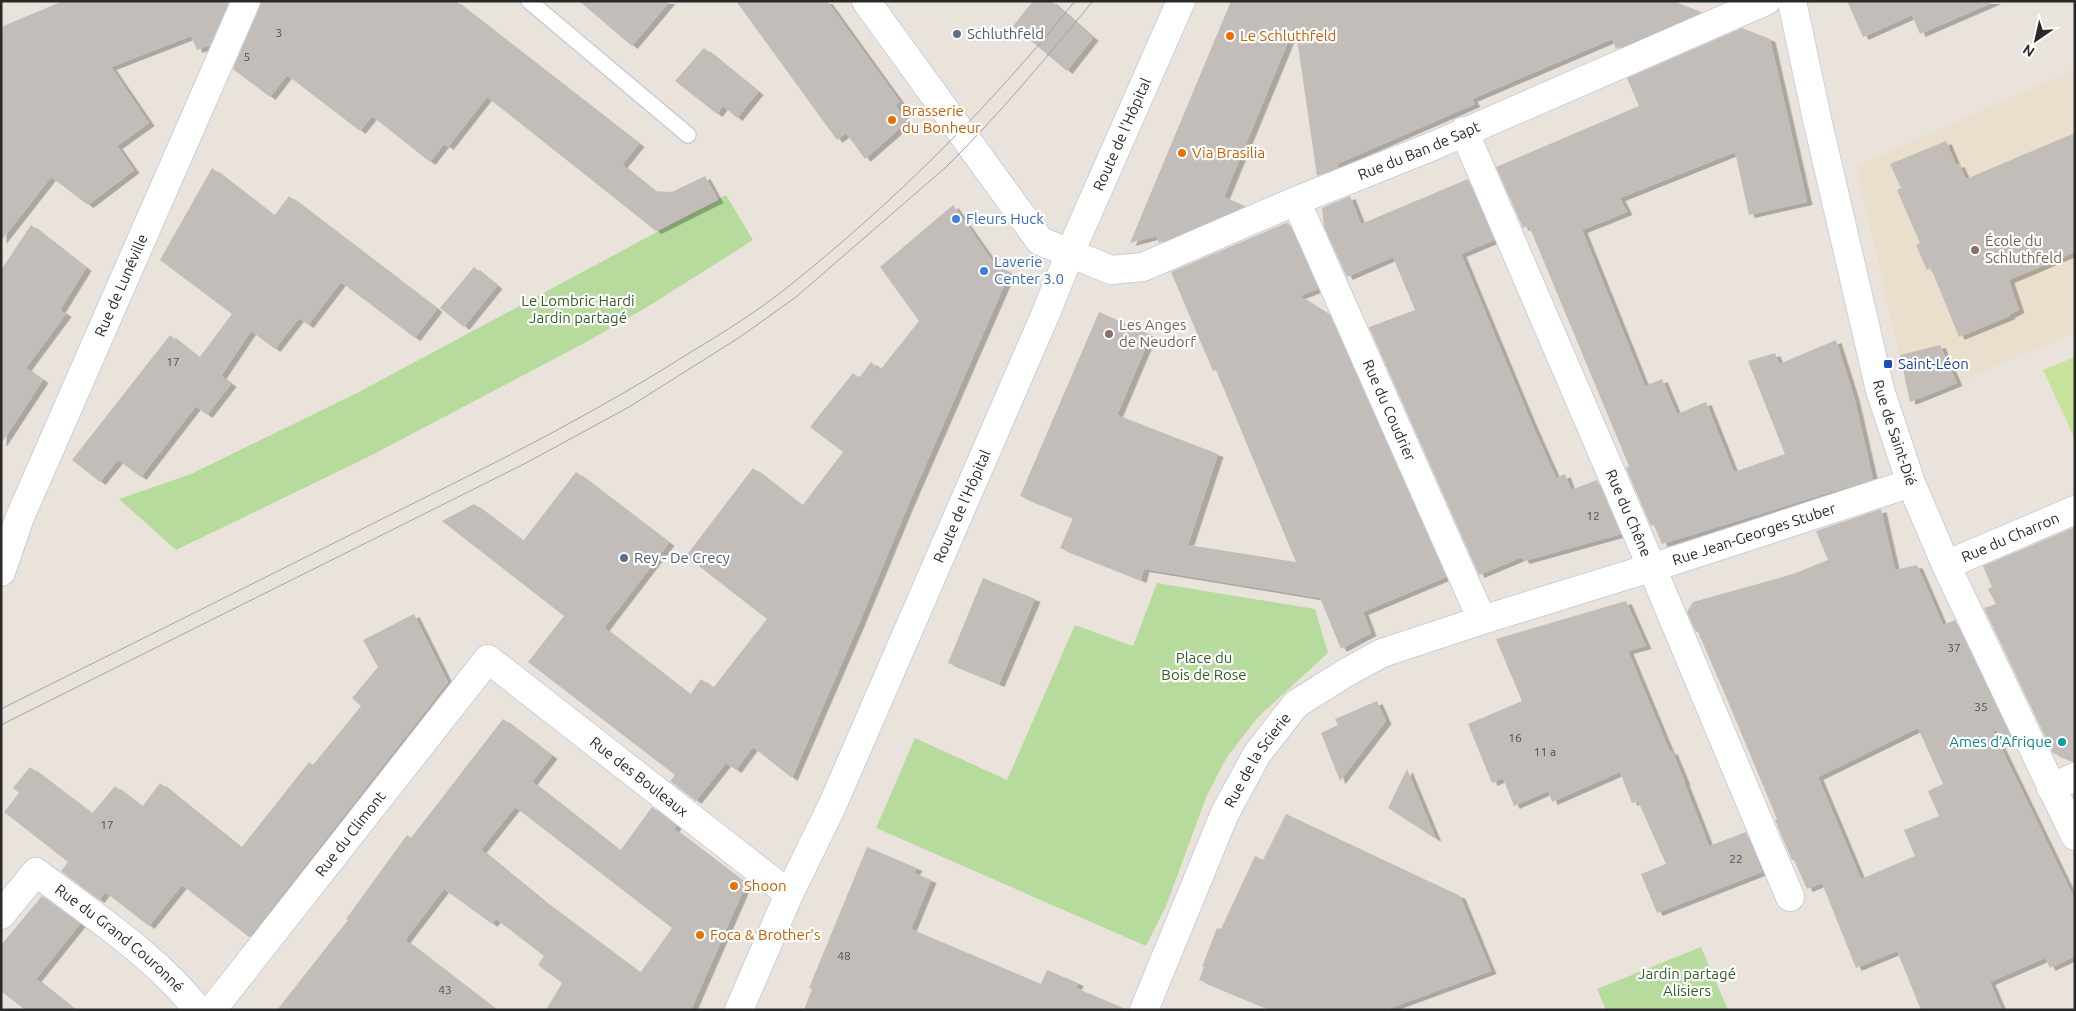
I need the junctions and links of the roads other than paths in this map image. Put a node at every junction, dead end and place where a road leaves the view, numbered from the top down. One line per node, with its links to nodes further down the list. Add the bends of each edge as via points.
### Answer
1 (246, 1): 13 (street, Rue de Lunéville)
2 (529, 1): 8 (lane)
3 (866, 1): 10 (street, Rue du Ban de Sapt, via 1040,241)
4 (1181, 1): 10 (street, Route de l'Hôpital)
5 (1766, 1): 7 (street, Rue du Ban de Sapt)
6 (1792, 1): 11 (street, Rue de Saint-Dié, via 1880,390)
7 (1464, 131): 9 (street, Rue du Ban de Sapt); 15 (street, Rue du Chêne)
8 (688, 134)
9 (1296, 201): 10 (street, Rue du Ban de Sapt, via 1142,267 1111,270); 17 (street, Rue du Coudrier)
10 (1070, 253): 21 (street, Route de l'Hôpital, via 832,806)
11 (1911, 483): 14 (street, Rue de Saint-Dié); 15 (street, Rue Jean-Georges Stuber)
12 (2075, 510): 14 (street, Rue du Charron)
13 (11, 511): 16 (street, Rue de Lunéville)
14 (1946, 565): 19 (street, Rue de Saint-Dié)
15 (1652, 568): 17 (street, Rue Jean-Georges Stuber); 22 (street, Rue du Chêne)
16 (1, 572)
17 (1482, 620): 27 (street, Rue de la Scierie, via 1382,653 1296,704 1257,754 1225,813)
18 (488, 659): 21 (street, Rue des Bouleaux); 25 (street, Rue du Climont)
19 (2063, 782): 20 (street, Rue de Saint-Dié)
20 (2075, 836)
21 (789, 894): 26 (street, Route de l'Hôpital)
22 (1790, 897)
23 (1, 916): 24 (street, Rue du Grand Couronné, via 36,872 159,966)
24 (198, 1010)
25 (212, 1010)
26 (739, 1010)
27 (1144, 1010)

